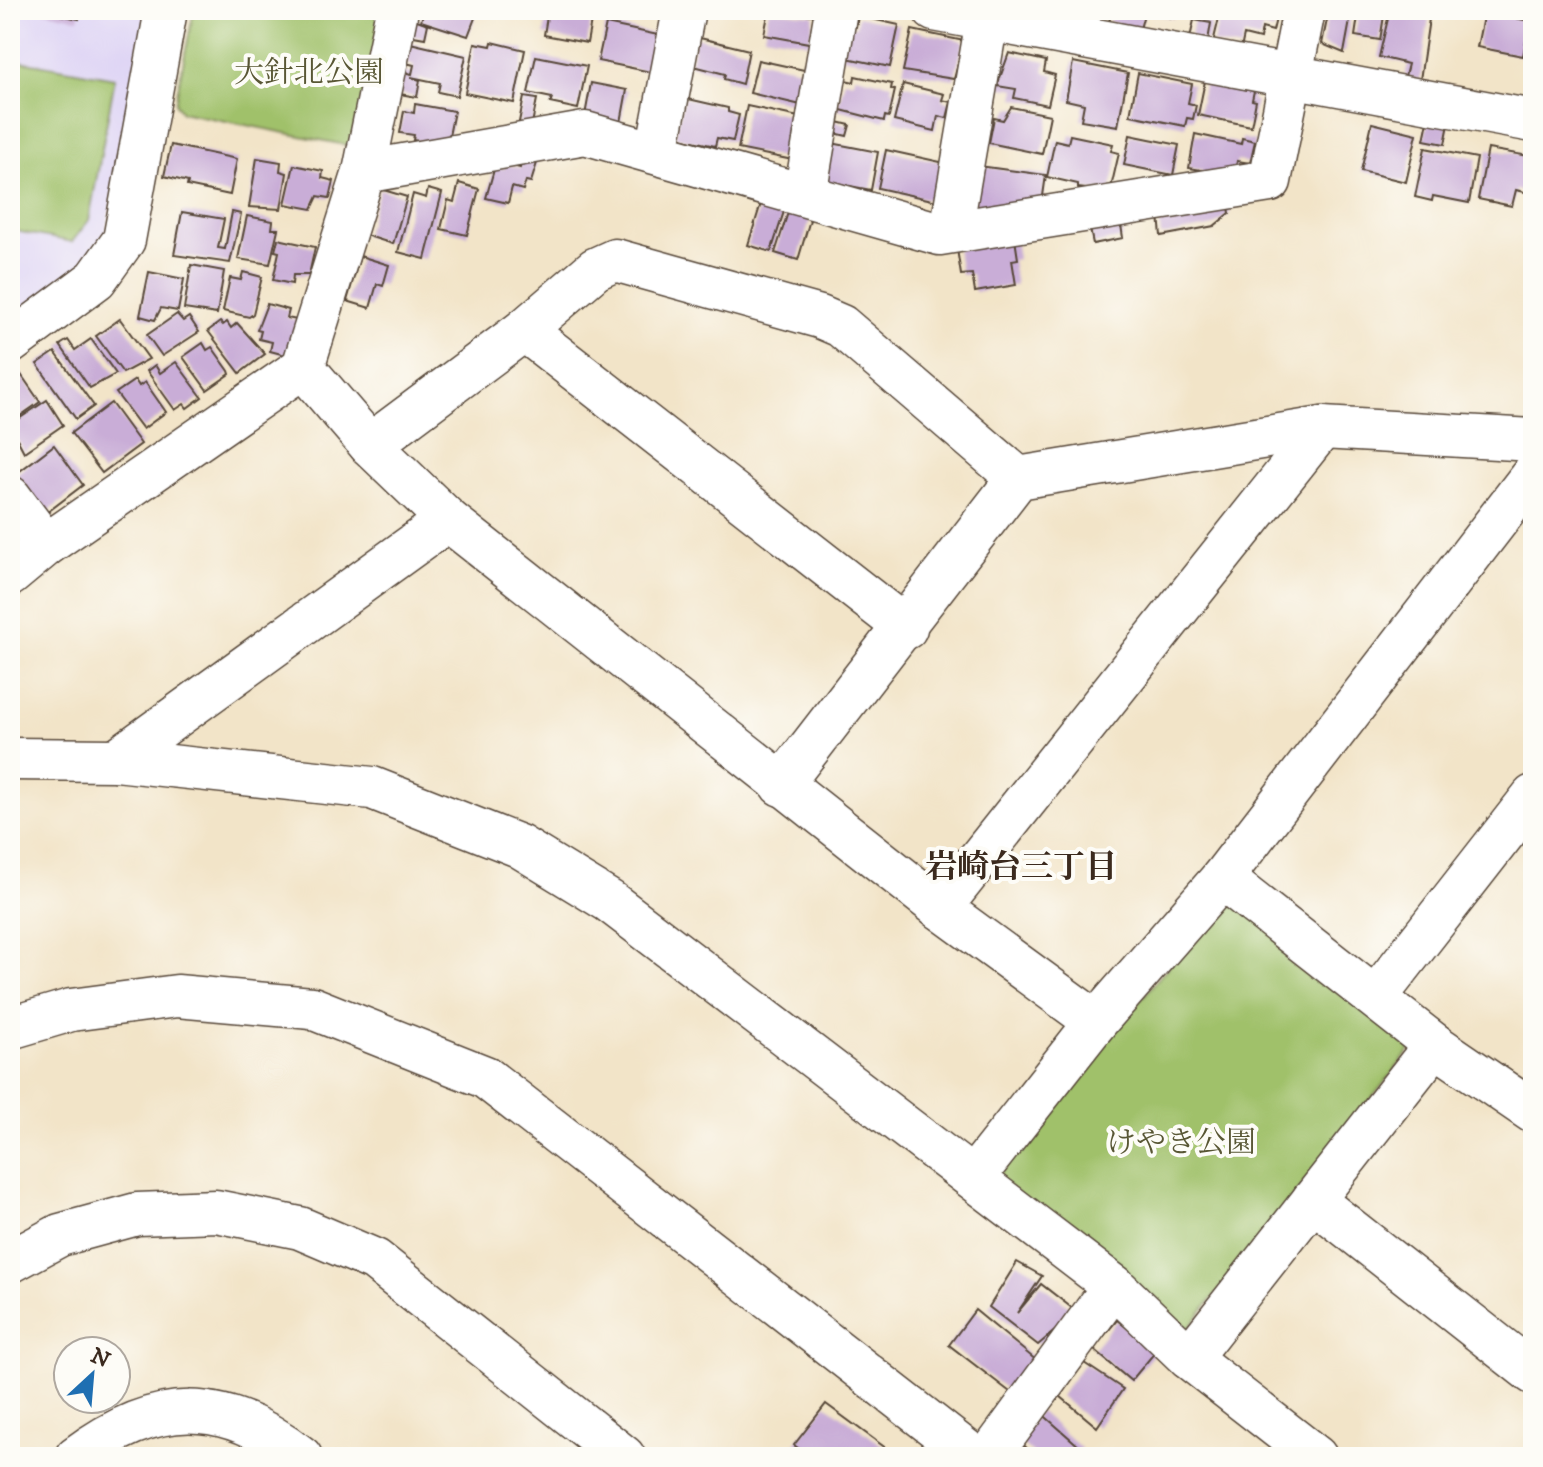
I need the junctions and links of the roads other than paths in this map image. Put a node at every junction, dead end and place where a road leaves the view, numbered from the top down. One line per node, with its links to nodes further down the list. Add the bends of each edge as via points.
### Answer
1 (166, 10): 15 (street, via 124,240 96,279)
2 (397, 10): 11 (street)
3 (684, 10): 10 (street)
4 (836, 10): 12 (street)
5 (934, 10): 7 (street)
6 (1304, 10): 8 (street)
7 (987, 20): 8 (street); 13 (street)
8 (1291, 77): 9 (street); 13 (street, via 1270,181)
9 (1533, 121)
10 (657, 151): 11 (street, via 585,133); 12 (street)
11 (364, 172): 16 (street)
12 (805, 195): 13 (street, via 940,234)
13 (951, 231)
14 (524, 330): 19 (street); 21 (street, via 595,269 615,260 820,317 841,326); 26 (street)
15 (10, 343)
16 (303, 367): 19 (street); 24 (street)
17 (1322, 428): 18 (street); 21 (street); 32 (street)
18 (1533, 440)
19 (370, 445): 23 (street)
20 (1533, 474): 31 (street)
21 (1018, 478): 26 (street)
22 (10, 497): 24 (street)
23 (448, 520): 28 (street); 29 (street)
24 (46, 545): 25 (street)
25 (10, 575)
26 (906, 628): 29 (street)
27 (10, 759): 28 (street)
28 (116, 760): 38 (street, via 372,788 519,846 609,901)
29 (781, 785): 32 (street)
30 (1533, 796): 33 (street)
31 (1222, 878): 33 (street); 34 (street)
32 (940, 908): 34 (street)
33 (1376, 997): 36 (street)
34 (1096, 1022): 38 (street)
35 (10, 1028): 47 (street, via 71,1010 177,996 312,1008 485,1077)
36 (1435, 1045): 37 (street); 39 (street)
37 (1533, 1112)
38 (973, 1178): 41 (street)
39 (1313, 1200): 42 (street); 43 (street)
40 (10, 1262): 46 (street, via 60,1235 137,1214 216,1211 300,1228 375,1260)
41 (1114, 1286): 42 (street); 48 (street)
42 (1189, 1358): 49 (street)
43 (1533, 1373)
44 (76, 1457): 45 (street, via 131,1422 188,1410 236,1417)
45 (301, 1457)
46 (624, 1457)
47 (974, 1457)
48 (989, 1457)
49 (1316, 1457)

